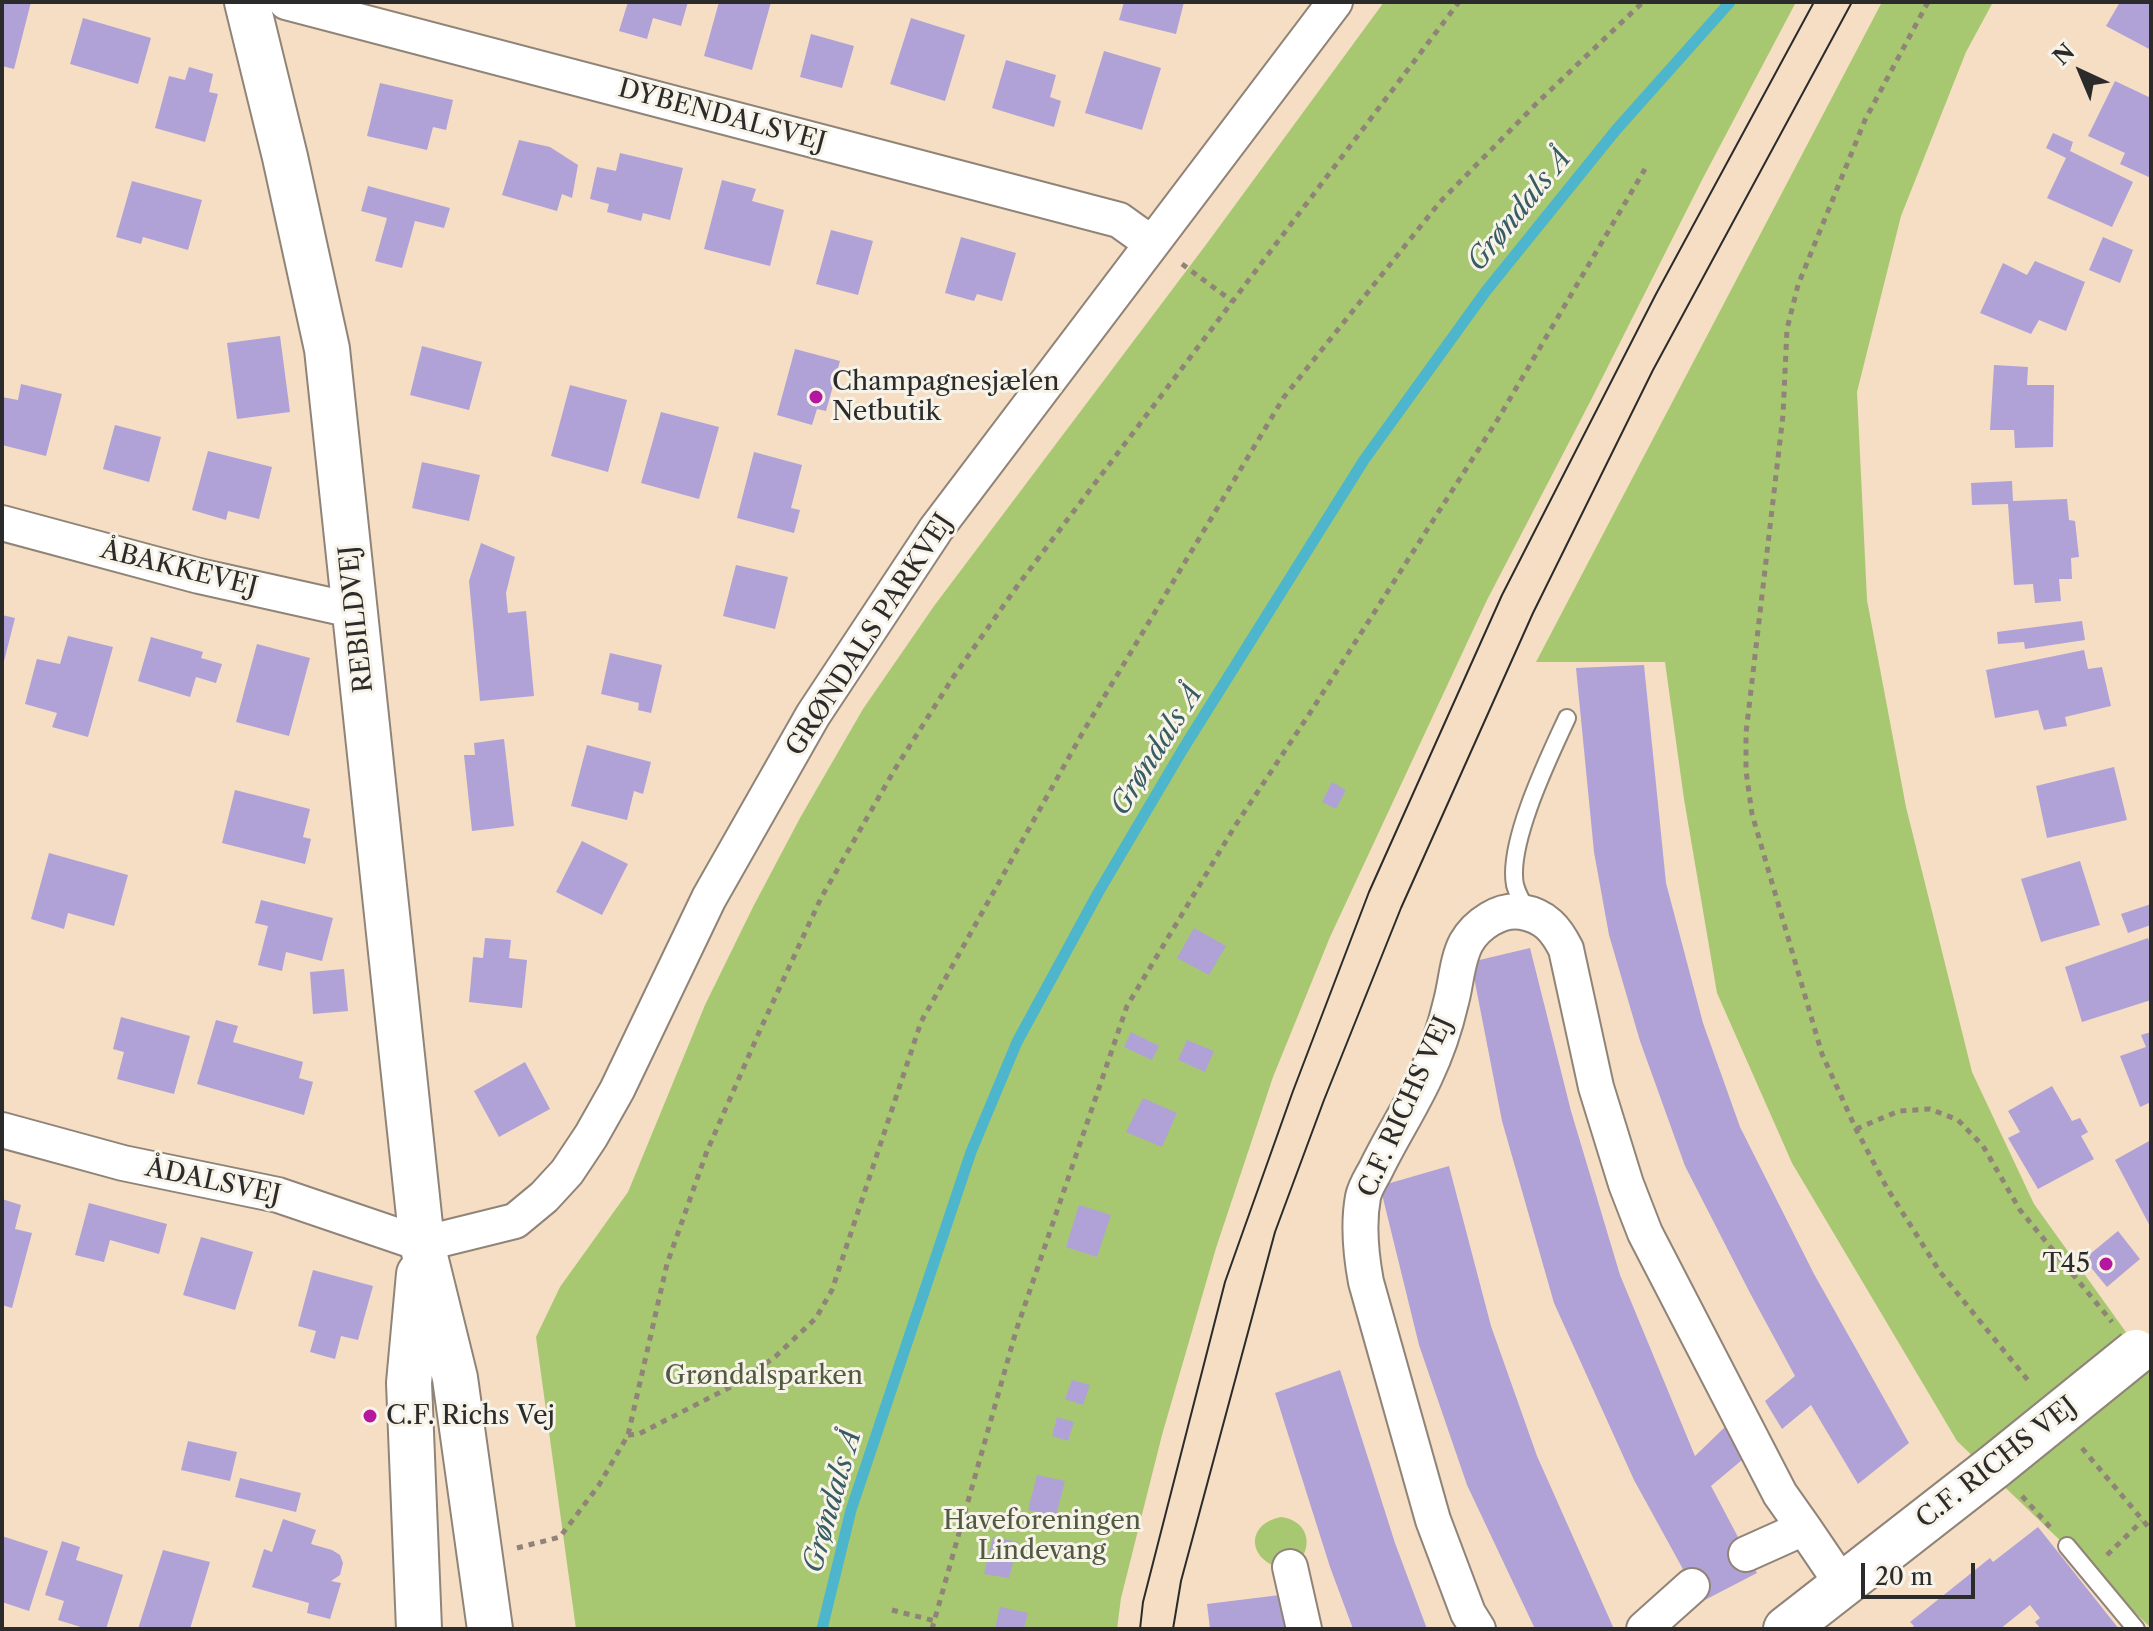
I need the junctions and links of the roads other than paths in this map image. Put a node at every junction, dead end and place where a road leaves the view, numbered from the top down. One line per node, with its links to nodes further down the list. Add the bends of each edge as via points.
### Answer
1 (247, 2): 6 (main road, REBILDVEJ, via 327,349)
2 (286, 2): 4 (street, DYBENDALSVEJ, via 1119,220)
3 (1335, 2): 4 (street, GRØNDALS PARKVEJ)
4 (1151, 243): 10 (street, GRØNDALS PARKVEJ, via 936,529 813,715 709,898 617,1090 567,1172 515,1221)
5 (2, 523): 6 (street, ÅBAKKEVEJ)
6 (356, 611): 10 (main road, REBILDVEJ)
7 (1567, 718): 8 (lane, via 1522,827 1516,856 1515,882)
8 (1530, 914): 12 (street, via 1558,932 1566,949 1596,1087 1645,1233 1780,1494); 21 (street, C.F. RICHS VEJ, via 1497,915 1465,945 1444,1029 1425,1077 1363,1195 1366,1282 1433,1520)
9 (2, 1130): 10 (street, ÅDALSVEJ, via 123,1163 278,1195)
10 (422, 1244): 18 (main road, via 409,1383); 19 (main road, via 455,1378)
11 (2144, 1346): 16 (main road, C.F. RICHS VEJ, bridge)
12 (1804, 1528): 14 (street); 16 (street)
13 (2067, 1546): 24 (lane)
14 (1746, 1554)
15 (1290, 1567): 20 (street)
16 (1842, 1584): 23 (main road, C.F. RICHS VEJ)
17 (1692, 1586): 22 (street)
18 (419, 1629)
19 (490, 1629)
20 (1304, 1629)
21 (1478, 1629)
22 (1644, 1629)
23 (1786, 1629)
24 (2136, 1629)

